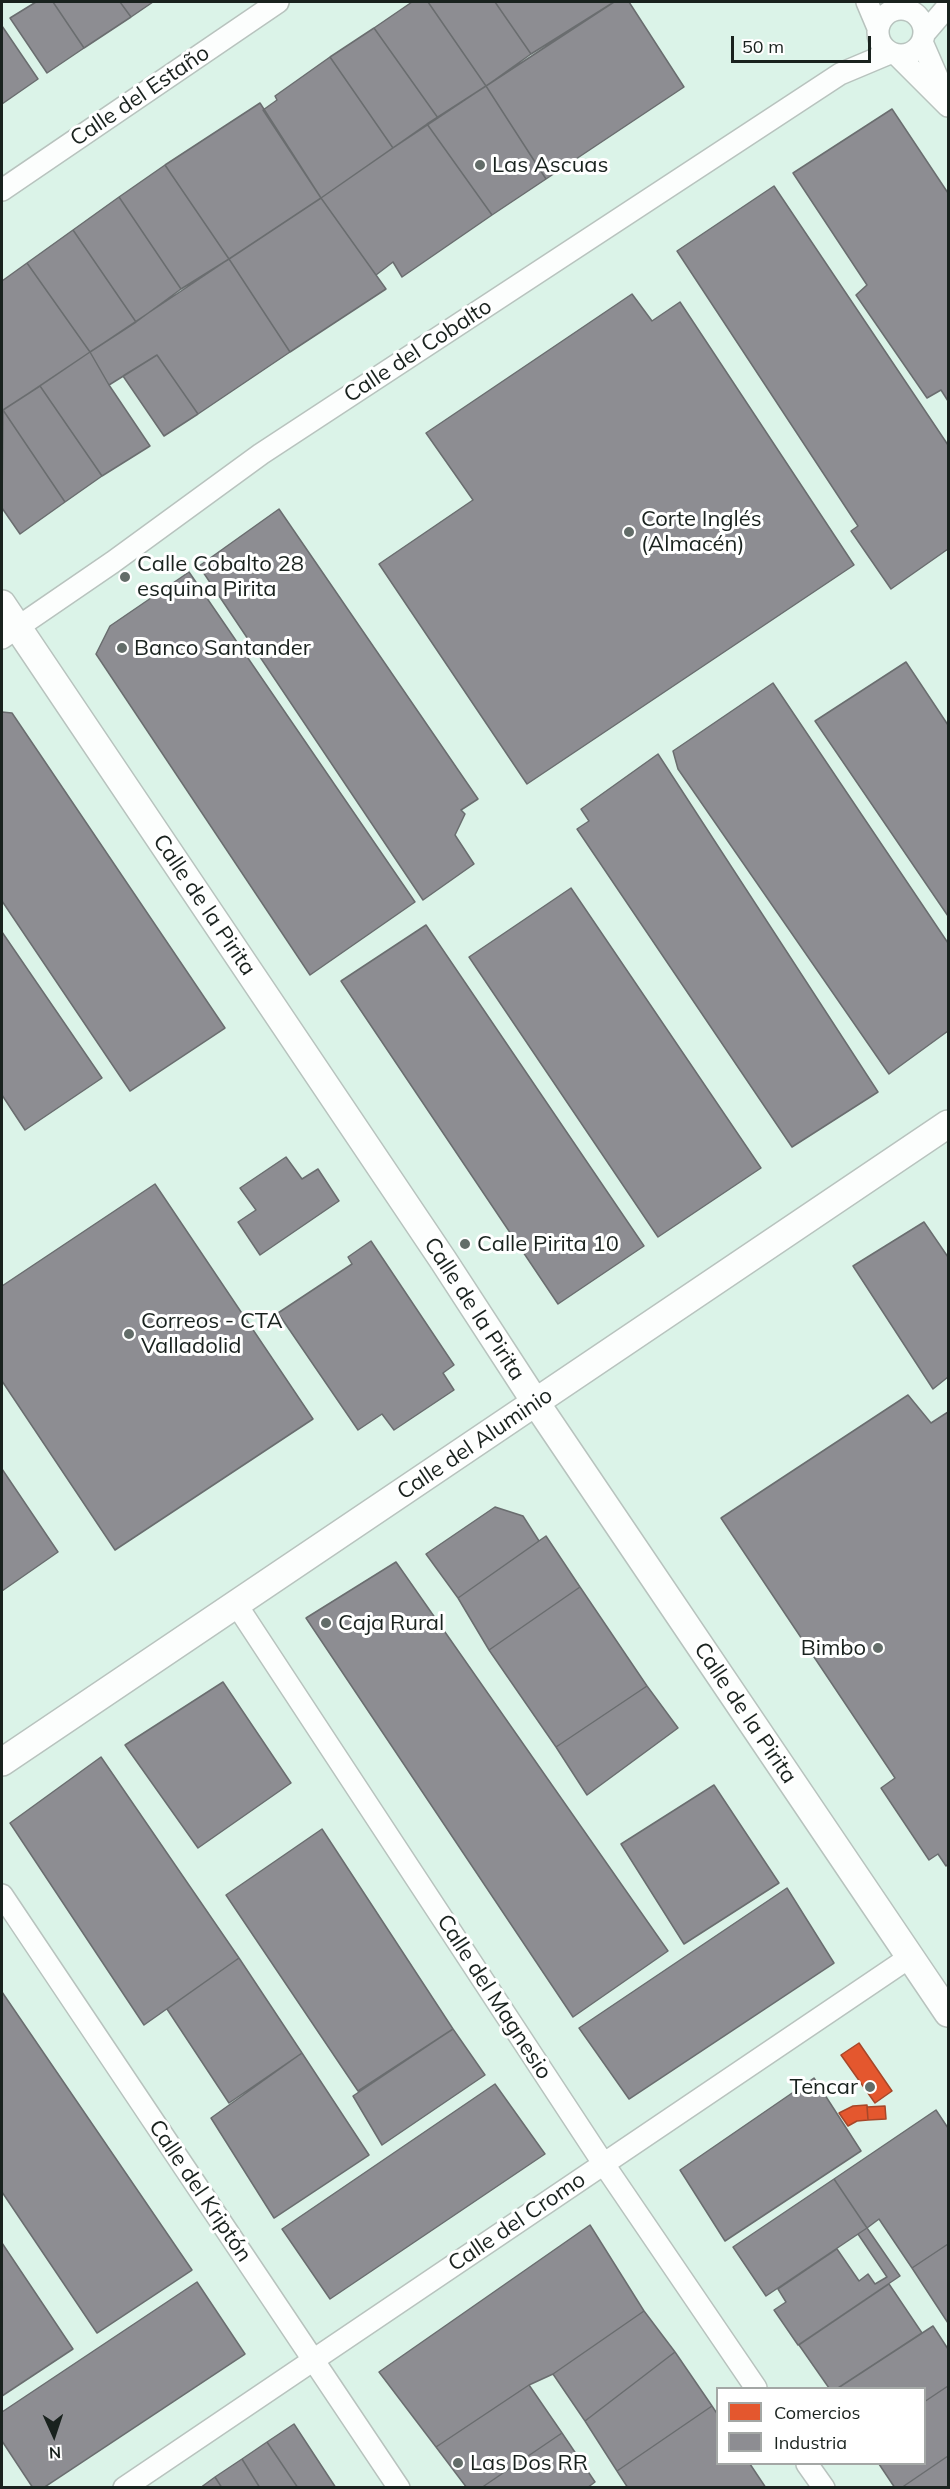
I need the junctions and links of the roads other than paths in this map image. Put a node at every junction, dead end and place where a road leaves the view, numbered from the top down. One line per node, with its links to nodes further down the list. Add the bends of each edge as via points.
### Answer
1 (278, 2): 11 (street, Calle del Estaño)
2 (867, 2): 6 (street)
3 (934, 2): 5 (street)
4 (948, 6): 7 (street)
5 (900, 7): 6 (street, via 885,15); 7 (street, via 920,19)
6 (878, 32): 8 (street, via 884,48); 9 (street, Calle del Cobalto)
7 (923, 38): 8 (street, via 912,53); 10 (street)
8 (894, 54): 9 (street, Calle del Cobalto); 10 (street)
9 (840, 74): 13 (street, Calle del Cobalto, via 261,454)
10 (948, 104)
11 (2, 190)
12 (2, 604): 13 (street, Calle de la Pirita)
13 (9, 633): 15 (street, Calle de la Pirita, via 443,1260)
14 (948, 1124): 15 (street, Calle del Aluminio)
15 (536, 1403): 16 (street, Calle del Aluminio); 19 (street, Calle de la Pirita)
16 (236, 1604): 17 (street, Calle del Aluminio); 21 (street, Calle del Magnesio)
17 (2, 1762)
18 (2, 1895): 22 (street, Calle del Kriptón)
19 (910, 1958): 20 (street, Calle de la Pirita); 21 (street, Calle del Cromo)
20 (948, 2013)
21 (603, 2163): 22 (street, Calle del Cromo); 23 (street, Calle del Magnesio)
22 (313, 2359): 25 (street, Calle del Cromo); 26 (street, Calle del Kriptón)
23 (755, 2387)
24 (808, 2465): 27 (street)
25 (124, 2487)
26 (399, 2487)
27 (824, 2487)

